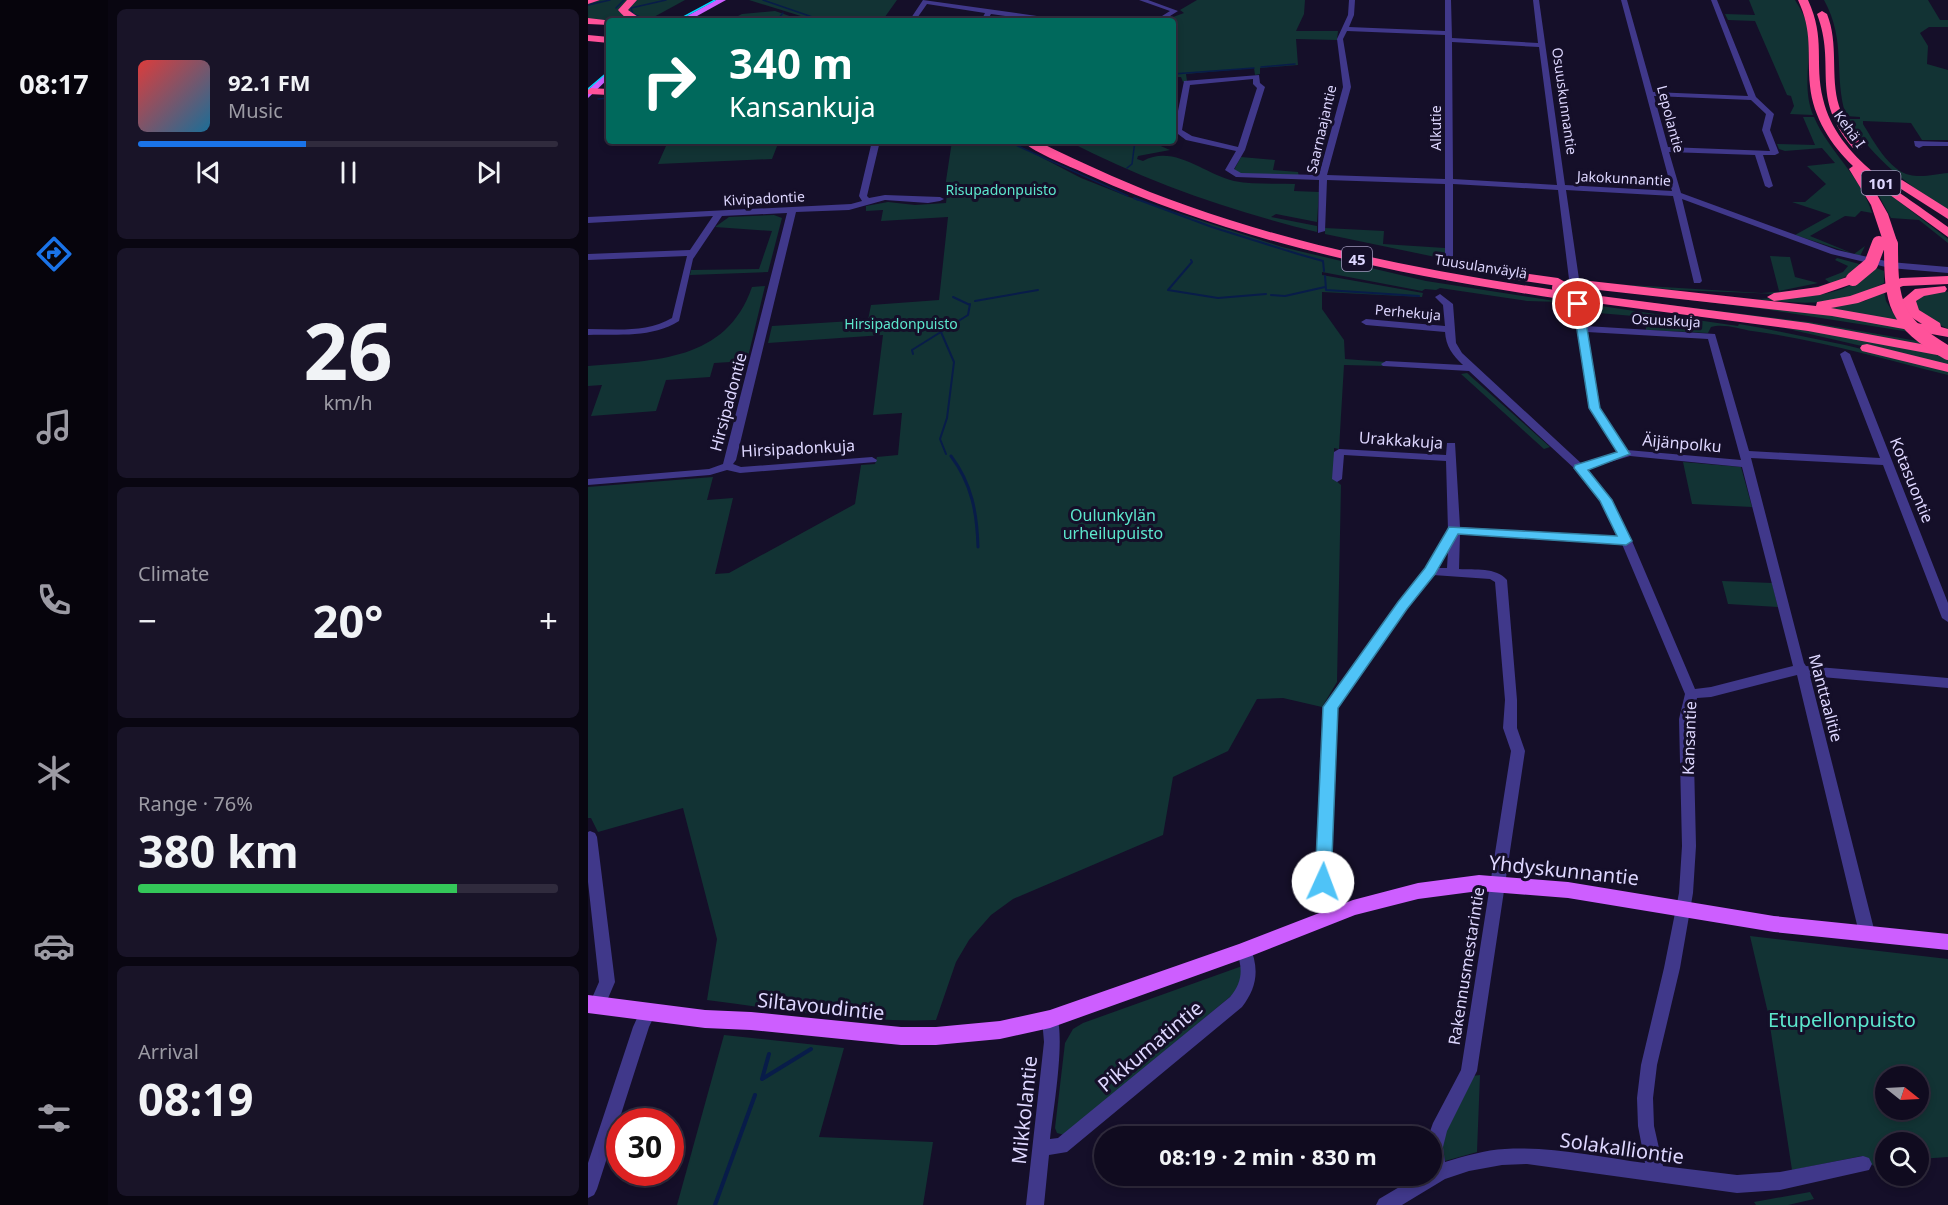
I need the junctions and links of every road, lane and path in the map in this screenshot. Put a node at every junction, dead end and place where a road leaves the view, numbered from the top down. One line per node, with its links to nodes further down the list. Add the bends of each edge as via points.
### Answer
1 (595, 0): 14 (highway)
2 (632, 0): 16 (highway, via 623,10)
3 (711, 0): 17 (main road)
4 (722, 0): 18 (main road)
5 (1142, 0): 22 (street, via 1175,11)
6 (1352, 0): 25 (street, Saarnaajantie, via 1352,15)
7 (1448, 0): 28 (street, Alkutie)
8 (1536, 0): 31 (street, Osuuskunnantie)
9 (1624, 0): 36 (street, Lepolantie)
10 (1714, 0): 37 (street)
11 (1804, 0): 38 (highway, Kehä I / 101, via 1815,26 1816,90)
12 (925, 1): 15 (street); 19 (street)
13 (1816, 1): 46 (highway, Kehä I / 101, via 1830,39 1831,92 1840,123 1861,151)
14 (588, 2)
15 (989, 12): 20 (street); 21 (street)
16 (632, 18)
17 (678, 18)
18 (688, 18)
19 (914, 18)
20 (986, 18)
21 (1036, 18)
22 (1162, 18)
23 (588, 21): 24 (highway)
24 (606, 22)
25 (1345, 29): 28 (street); 47 (street, Saarnaajantie, via 1340,39 1347,87)
26 (588, 30): 27 (highway)
27 (606, 32)
28 (1449, 36): 31 (street); 48 (street, Alkutie)
29 (588, 38): 30 (highway)
30 (606, 40)
31 (1542, 45): 50 (street, Osuuskunnantie)
32 (606, 68): 34 (main road)
33 (606, 76): 34 (main road)
34 (589, 90): 35 (highway)
35 (606, 93)
36 (1650, 94): 37 (street); 43 (street, Lepolantie)
37 (1753, 98): 45 (street, via 1770,114 1766,130 1775,153)
38 (1825, 123): 60 (highway, Kehä I / 101, via 1860,166); 61 (highway, via 1886,220)
39 (875, 144): 53 (street, via 863,196)
40 (1948, 144): 42 (street, via 1917,143)
41 (1048, 146): 69 (highway, Tuusulanväylä / 45, via 1244,222 1350,250); 69 (highway, Tuusulanväylä / 45, via 1181,208 1288,242 1409,271)
42 (1919, 146)
43 (1665, 148): 45 (street); 51 (street, Lepolantie)
44 (1241, 150): 44 (street, via 1261,87 1256,77 1187,83 1178,131 1189,138); 47 (street, Jakokunnantie, via 1229,170 1234,173)
45 (1758, 153): 49 (street)
46 (1885, 173): 56 (highway); 58 (highway, Kehä I / 101)
47 (1324, 176): 48 (street, Jakokunnantie); 59 (street, Saarnaajantie)
48 (1449, 181): 50 (street, Jakokunnantie); 63 (street, Alkutie)
49 (1769, 186)
50 (1563, 189): 51 (street, Jakokunnantie); 66 (street, Osuuskunnantie)
51 (1677, 194): 65 (street, Jakokunnantie, via 1834,252 1890,265); 67 (street, Lepolantie)
52 (940, 200): 53 (street, Kivipadontie)
53 (867, 201): 54 (street, Kivipadontie, via 849,207)
54 (792, 210): 55 (street, Kivipadontie); 95 (street, Hirsipadontie)
55 (719, 214): 57 (street, Kivipadontie); 62 (street)
56 (1948, 215)
57 (588, 220)
58 (1948, 221)
59 (1321, 231)
60 (1948, 233)
61 (1885, 244): 70 (highway, bridge, via 1871,264 1853,279 1820,291 1781,297); 85 (highway, bridge, via 1898,311 1920,335)
62 (692, 253): 64 (street); 80 (street, via 674,321 654,329)
63 (1449, 256)
64 (588, 257)
65 (1948, 270)
66 (1574, 279)
67 (1697, 280)
68 (1948, 280): 74 (highway, via 1901,282 1834,304)
69 (1560, 288): 72 (highway, Tuusulanväylä / 45)
70 (1629, 290): 72 (highway); 74 (highway)
71 (1948, 290): 81 (highway, via 1920,292 1911,297 1909,304 1917,316)
72 (1591, 292): 76 (highway, Tuusulanväylä / 45); 84 (highway, Tuusulanväylä / 45, via 1809,320)
73 (1440, 297): 78 (street, Kansantie, via 1448,304)
74 (1746, 303): 81 (highway, via 1833,312)
75 (1578, 304): 79 (street)
76 (1647, 307): 85 (highway, Tuusulanväylä / 45, via 1808,327); 90 (highway, via 1802,333)
77 (1366, 322): 78 (street, Perhekuja)
78 (1449, 329): 83 (street, Kansantie)
79 (1582, 329): 82 (street, Osuuskuja); 91 (street, via 1594,408)
80 (588, 332)
81 (1948, 333)
82 (1712, 336): 94 (street, Manttaalitie)
83 (1451, 343): 88 (street, Kansantie); 89 (street, Kansantie)
84 (1948, 344)
85 (1948, 353)
86 (1845, 354): 93 (street, Kotasuontie)
87 (1386, 364): 88 (street)
88 (1454, 367): 89 (street)
89 (1469, 368): 96 (street, Kansantie)
90 (1948, 368)
91 (1624, 454): 94 (street, Äijänpolku); 96 (street, Äijänpolku)
92 (872, 460): 95 (street, Hirsipadonkuja, via 747,470)
93 (1887, 462): 94 (street, Äijänpolku); 103 (street, Kotasuontie)
94 (1747, 465): 104 (street, Manttaalitie)
95 (727, 466): 98 (street, Hirsipadontie, via 710,472)
96 (1580, 468): 100 (street, Kansantie, via 1605,500)
97 (1337, 478): 99 (street, Urakkakuja, via 1339,453 1451,451)
98 (588, 482)
99 (1454, 530): 100 (street); 101 (street); 102 (street)
100 (1626, 541): 106 (street, Kansantie)
101 (1430, 571): 102 (street, Rakennusmestarintie); 110 (street, via 1330,707 1323,899)
102 (1453, 572): 108 (street, Rakennusmestarintie, via 1492,575 1503,583 1510,728 1518,751)
103 (1948, 618)
104 (1801, 671): 105 (street); 106 (street, via 1788,670 1712,692); 111 (street, Manttaalitie)
105 (1948, 683)
106 (1691, 694): 109 (street, Kansantie, via 1686,719 1689,863)
107 (590, 837): 114 (street, via 607,982)
108 (1497, 883): 109 (main road, Yhdyskunnantie, via 1606,895); 110 (main road, Yhdyskunnantie, via 1418,891); 117 (street, Rakennusmestarintie, via 1469,1071)
109 (1684, 909): 111 (main road, Yhdyskunnantie, via 1773,924); 121 (street, Kansantie, via 1645,1098 1646,1126)
110 (1329, 917): 113 (main road, Yhdyskunnantie)
111 (1867, 933): 112 (main road, Yhdyskunnantie)
112 (1948, 942)
113 (1244, 950): 116 (main road, Yhdyskunnantie); 118 (street, Pikkumatintie, via 1248,988 1236,1002 1061,1146)
114 (593, 1004): 115 (main road, Siltavoudintie)
115 (649, 1010): 116 (main road, Siltavoudintie, via 705,1019 901,1036 969,1034); 123 (street)
116 (1050, 1019): 118 (street, Mikkolantie, via 1052,1042)
117 (1441, 1126)
118 (1041, 1148): 124 (street, Mikkolantie)
119 (1863, 1164): 121 (street, Solakalliontie, via 1780,1181 1737,1184)
120 (1442, 1172): 121 (street, Solakalliontie, via 1487,1159 1527,1156)
121 (1656, 1174)
122 (1417, 1186): 125 (street, Solakalliontie)
123 (588, 1189)
124 (1035, 1205)
125 (1385, 1205)

